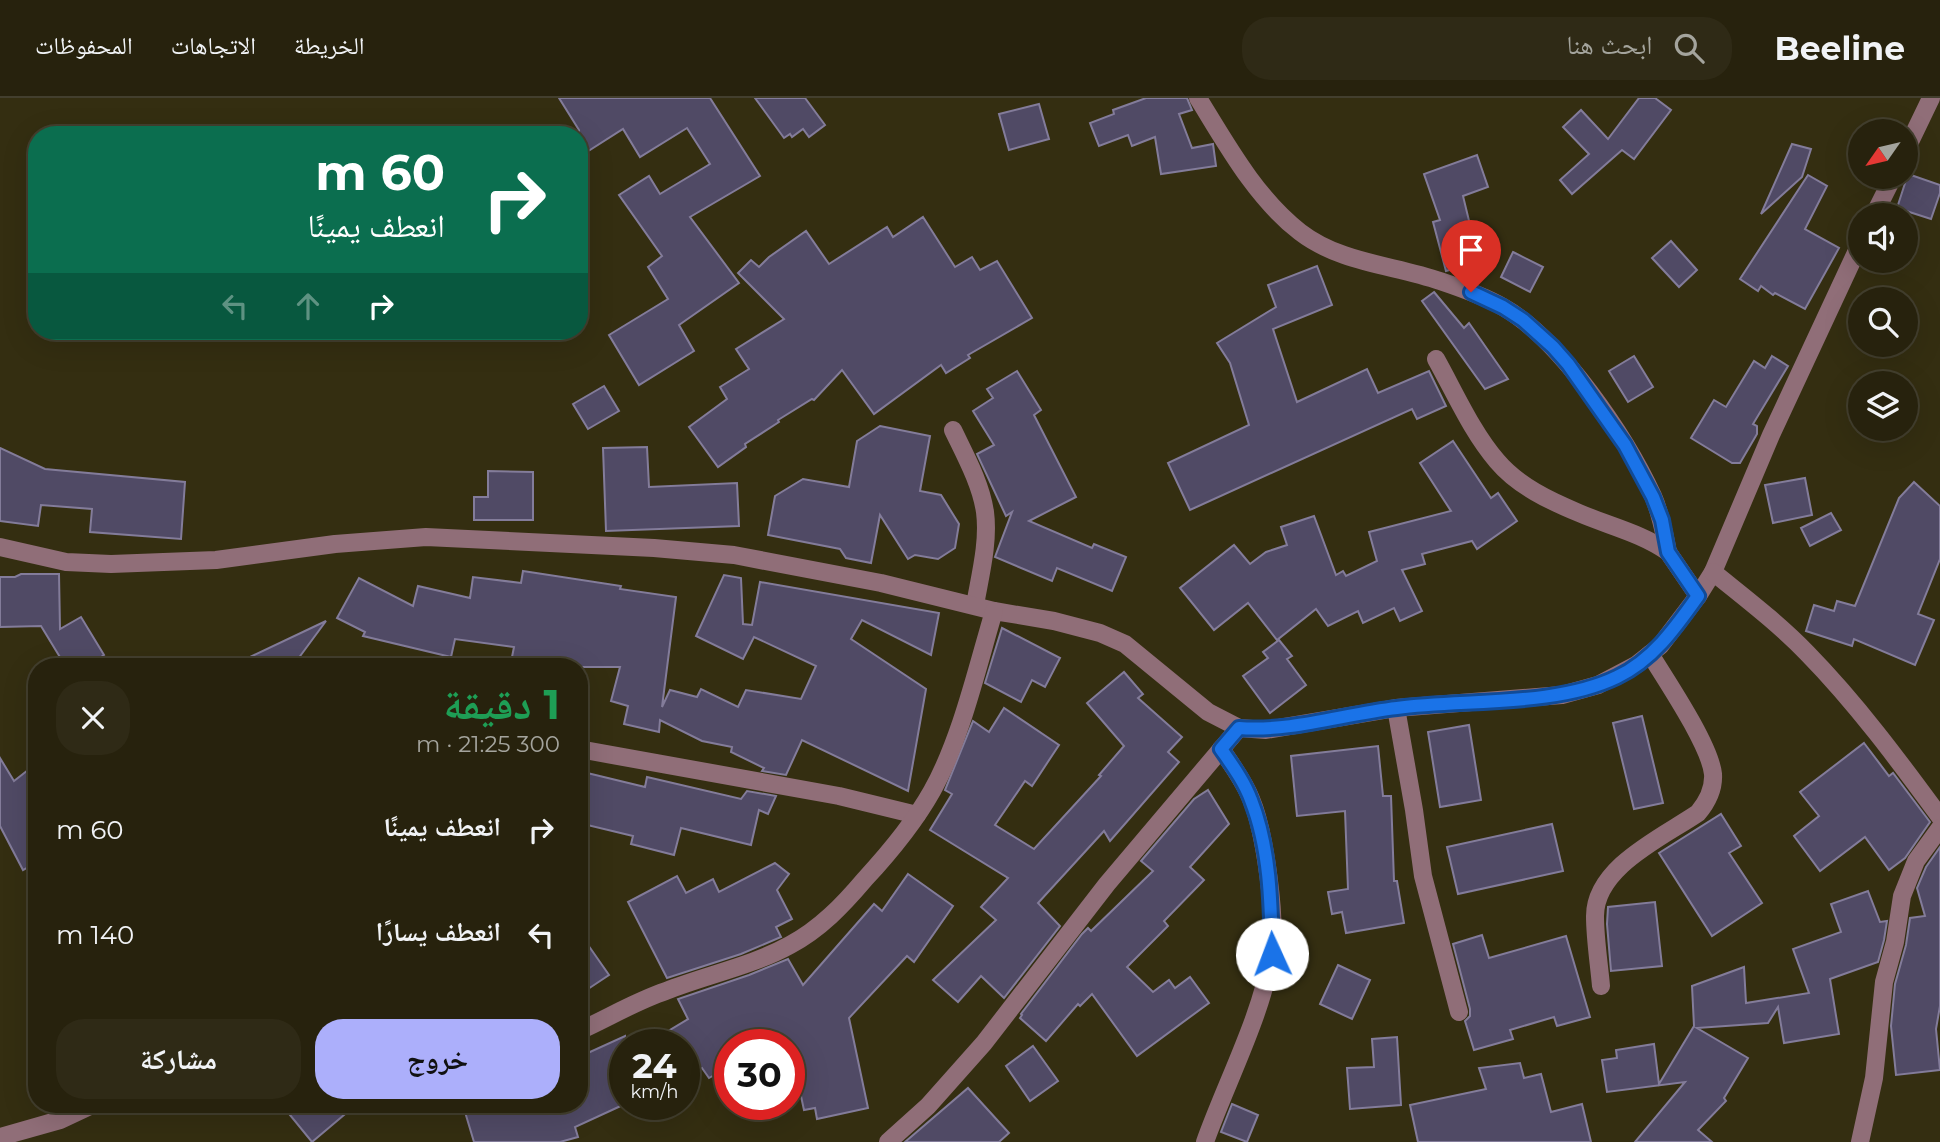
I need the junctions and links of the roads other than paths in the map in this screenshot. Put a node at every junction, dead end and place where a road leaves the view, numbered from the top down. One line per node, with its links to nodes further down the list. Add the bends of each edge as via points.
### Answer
1 (1198, 98): 8 (street, via 1261,193 1301,233 1338,253 1471,292 1523,320 1553,347 1635,463 1662,520)
2 (1931, 98): 3 (street)
3 (1918, 125)
4 (1848, 270): 9 (street)
5 (1436, 359): 8 (street, via 1485,444 1508,472 1550,500)
6 (953, 429): 11 (street, via 985,510)
7 (0, 547): 11 (street, via 66,562 111,564 216,560 426,537 654,548 783,563)
8 (1668, 552): 10 (street)
9 (1713, 572): 10 (street); 19 (street, via 1808,655 1851,702)
10 (1698, 596): 13 (street)
11 (975, 605): 12 (street)
12 (994, 611): 15 (street, via 1089,630 1125,644 1208,712); 18 (street, via 951,748)
13 (1650, 654): 14 (street, via 1618,677 1562,695); 21 (street, via 1706,754 1713,785 1698,813 1610,875 1599,894 1595,914)
14 (1396, 708): 15 (street, via 1266,730); 22 (street, via 1423,876)
15 (1239, 728): 16 (street)
16 (1221, 749): 26 (street, via 1107,884 984,1043 928,1106); 27 (street, via 1251,798 1257,817 1269,887 1272,954 1255,1013)
17 (588, 751): 18 (street, via 839,796)
18 (917, 815): 23 (street, via 842,905 789,946 663,991)
19 (1940, 817)
20 (1940, 828): 28 (street, via 1916,861 1902,896)
21 (1601, 986)
22 (1459, 1012)
23 (588, 1027)
24 (75, 1113): 25 (street)
25 (0, 1137)
26 (888, 1142)
27 (1205, 1142)
28 (1860, 1142)

